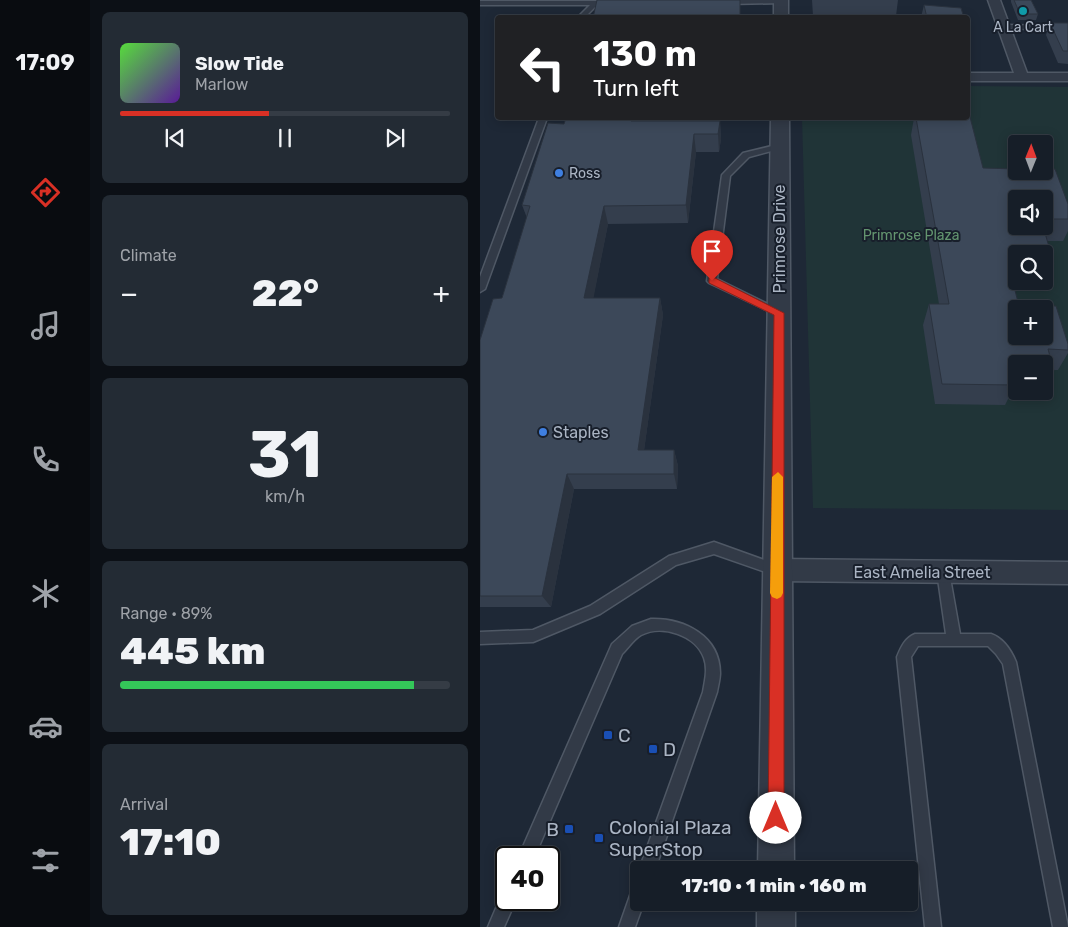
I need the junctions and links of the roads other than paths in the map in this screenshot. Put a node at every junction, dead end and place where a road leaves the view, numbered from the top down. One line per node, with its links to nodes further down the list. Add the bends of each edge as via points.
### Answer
1 (994, 0): 9 (street)
2 (781, 1): 3 (lane); 8 (street)
3 (717, 2)
4 (480, 3): 5 (lane)
5 (596, 3): 6 (lane); 7 (lane)
6 (624, 3)
7 (583, 15)
8 (781, 15)
9 (1004, 27): 10 (lane); 12 (street)
10 (1068, 28)
11 (970, 76): 12 (street)
12 (1022, 76): 13 (street)
13 (1068, 77)
14 (542, 120): 17 (lane)
15 (780, 120): 16 (street, Primrose Drive)
16 (780, 146): 18 (street, Primrose Drive); 18 (lane, via 746,155 726,175 712,281)
17 (480, 289)
18 (779, 313): 19 (street, Primrose Drive)
19 (777, 570): 20 (street, East Amelia Street); 22 (lane, via 714,548 673,560 595,610 533,636); 26 (street, Primrose Drive)
20 (943, 572): 21 (street, East Amelia Street); 23 (lane)
21 (1068, 573)
22 (480, 638)
23 (954, 640): 33 (lane, via 916,640 904,657); 34 (lane, via 991,640 1010,662)
24 (531, 846): 25 (lane, via 617,649 640,629 663,625 688,630 705,645 714,667 710,692)
25 (650, 861)
26 (776, 861)
27 (503, 911): 30 (lane)
28 (633, 911): 31 (lane)
29 (776, 911): 32 (street)
30 (496, 927)
31 (627, 927)
32 (776, 927)
33 (933, 927)
34 (1060, 927)

